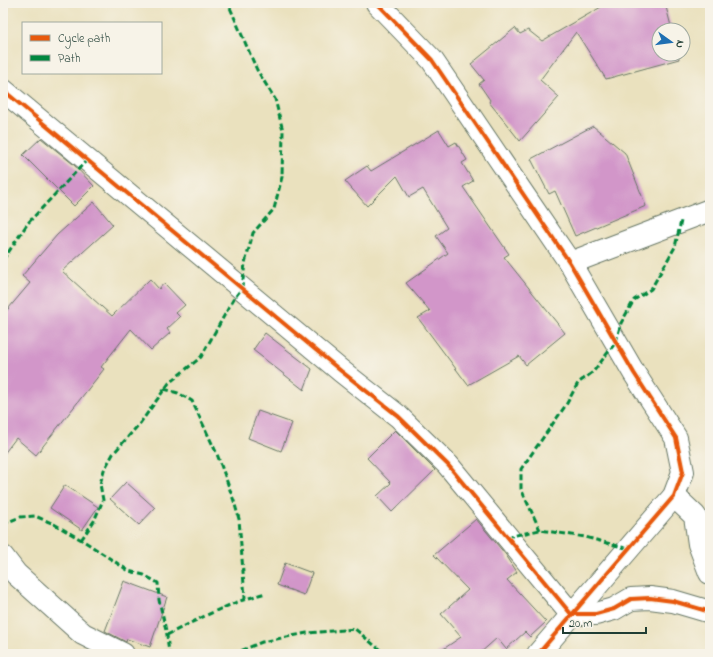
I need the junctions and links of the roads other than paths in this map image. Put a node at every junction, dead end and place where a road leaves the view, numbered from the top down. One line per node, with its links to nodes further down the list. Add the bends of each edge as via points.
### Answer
1 (378, 3): 4 (street, via 432,60)
2 (3, 90): 9 (street, via 398,416 448,465)
3 (710, 210): 4 (street)
4 (570, 263): 5 (street, via 634,374 676,438 683,472)
5 (674, 496): 7 (street, via 695,516 699,544); 9 (street)
6 (3, 557): 10 (street, via 16,574 83,634)
7 (710, 573)
8 (710, 611): 9 (street, via 650,598 631,599 614,609 596,614)
9 (571, 614): 11 (street)
10 (123, 654)
11 (538, 654)

